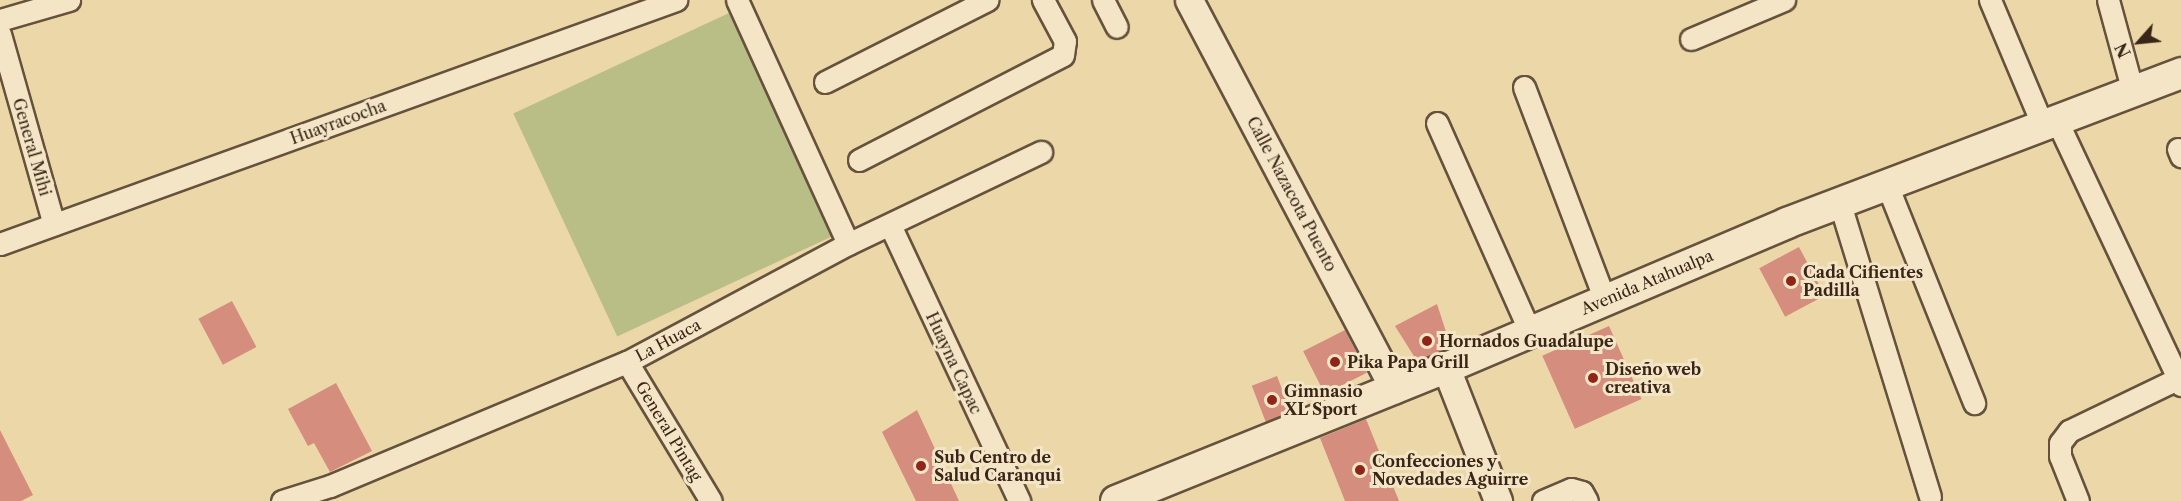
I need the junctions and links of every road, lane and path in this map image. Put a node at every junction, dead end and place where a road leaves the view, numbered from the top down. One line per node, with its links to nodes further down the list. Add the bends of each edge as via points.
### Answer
1 (69, 0): 11 (street)
2 (676, 0): 25 (street, Huayracocha)
3 (737, 0): 28 (street)
4 (987, 0): 16 (street)
5 (1103, 0): 12 (street)
6 (1189, 0): 34 (street, Calle Nazacota Puento)
7 (1784, 0): 14 (street)
8 (1990, 0): 20 (street)
9 (2108, 0): 18 (street)
10 (1045, 1): 22 (street, via 1065,41 1063,55)
11 (0, 20)
12 (1117, 27)
13 (0, 34): 25 (street, General Mihi)
14 (1691, 39)
15 (2181, 73): 18 (main road, Avenida Atahualpa)
16 (825, 82)
17 (1524, 87): 29 (street)
18 (2133, 92): 20 (main road, Avenida Atahualpa)
19 (1437, 123): 30 (street)
20 (2050, 124): 23 (main road, Avenida Atahualpa); 33 (street)
21 (1041, 152): 26 (street, La Huaca)
22 (859, 160)
23 (1887, 185): 24 (main road, Avenida Atahualpa); 35 (street)
24 (1840, 204): 29 (main road, Avenida Atahualpa); 37 (street)
25 (54, 225): 27 (street, Huayracocha)
26 (890, 225): 28 (street, La Huaca); 40 (street, Huayna Capac)
27 (0, 244)
28 (848, 244): 31 (street, La Huaca)
29 (1605, 300): 30 (main road, Avenida Atahualpa)
30 (1530, 332): 32 (main road, Avenida Atahualpa)
31 (627, 362): 36 (street, La Huaca); 39 (street, General Pintag)
32 (1446, 368): 34 (main road, Avenida Atahualpa); 42 (street)
33 (2180, 380): 45 (street, via 2069,431 2060,443 2060,456)
34 (1394, 389): 41 (main road, Avenida Atahualpa)
35 (1974, 403)
36 (334, 494): 38 (street, La Huaca)
37 (1930, 496)
38 (282, 501)
39 (711, 501)
40 (1019, 501)
41 (1116, 501)
42 (1498, 501)
43 (1543, 501): 44 (street, via 1571,489 1582,492)
44 (1587, 501)
45 (2078, 501)

